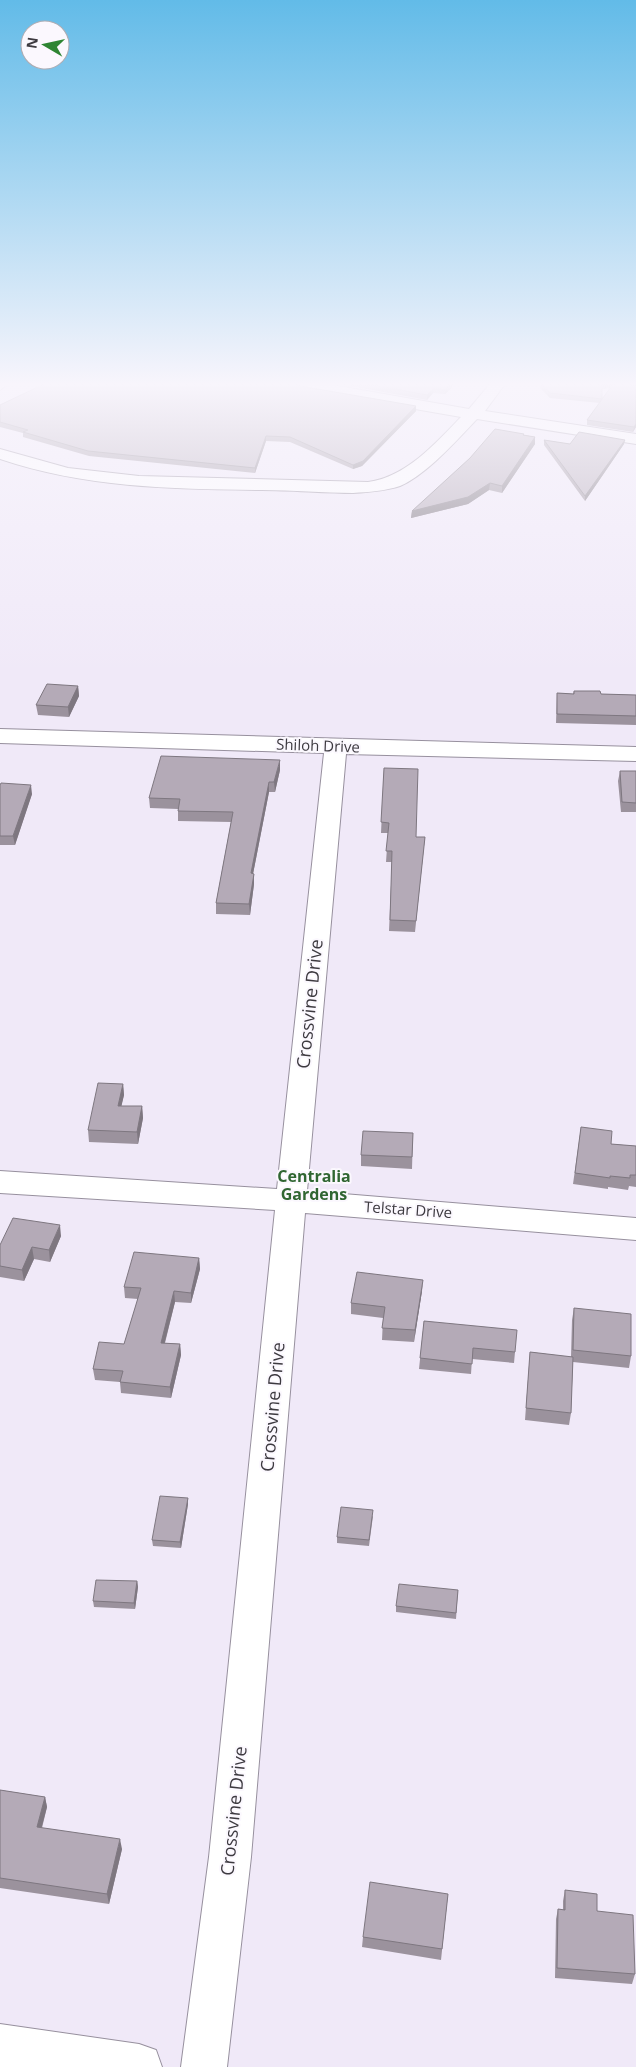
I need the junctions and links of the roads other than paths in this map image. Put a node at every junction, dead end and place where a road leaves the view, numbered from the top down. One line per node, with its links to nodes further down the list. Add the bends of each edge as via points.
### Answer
1 (128, 480): 2 (street, via 363,487)
2 (396, 480)
3 (0, 736): 4 (street, Shiloh Drive)
4 (336, 747): 5 (street, Shiloh Drive); 7 (street, Crossvine Drive)
5 (636, 754)
6 (0, 1182): 7 (street, Telstar Drive)
7 (292, 1201): 8 (street, Telstar Drive); 11 (street, Crossvine Drive, via 230,1857)
8 (636, 1229)
9 (0, 2047): 10 (street)
10 (139, 2067)
11 (204, 2067)

